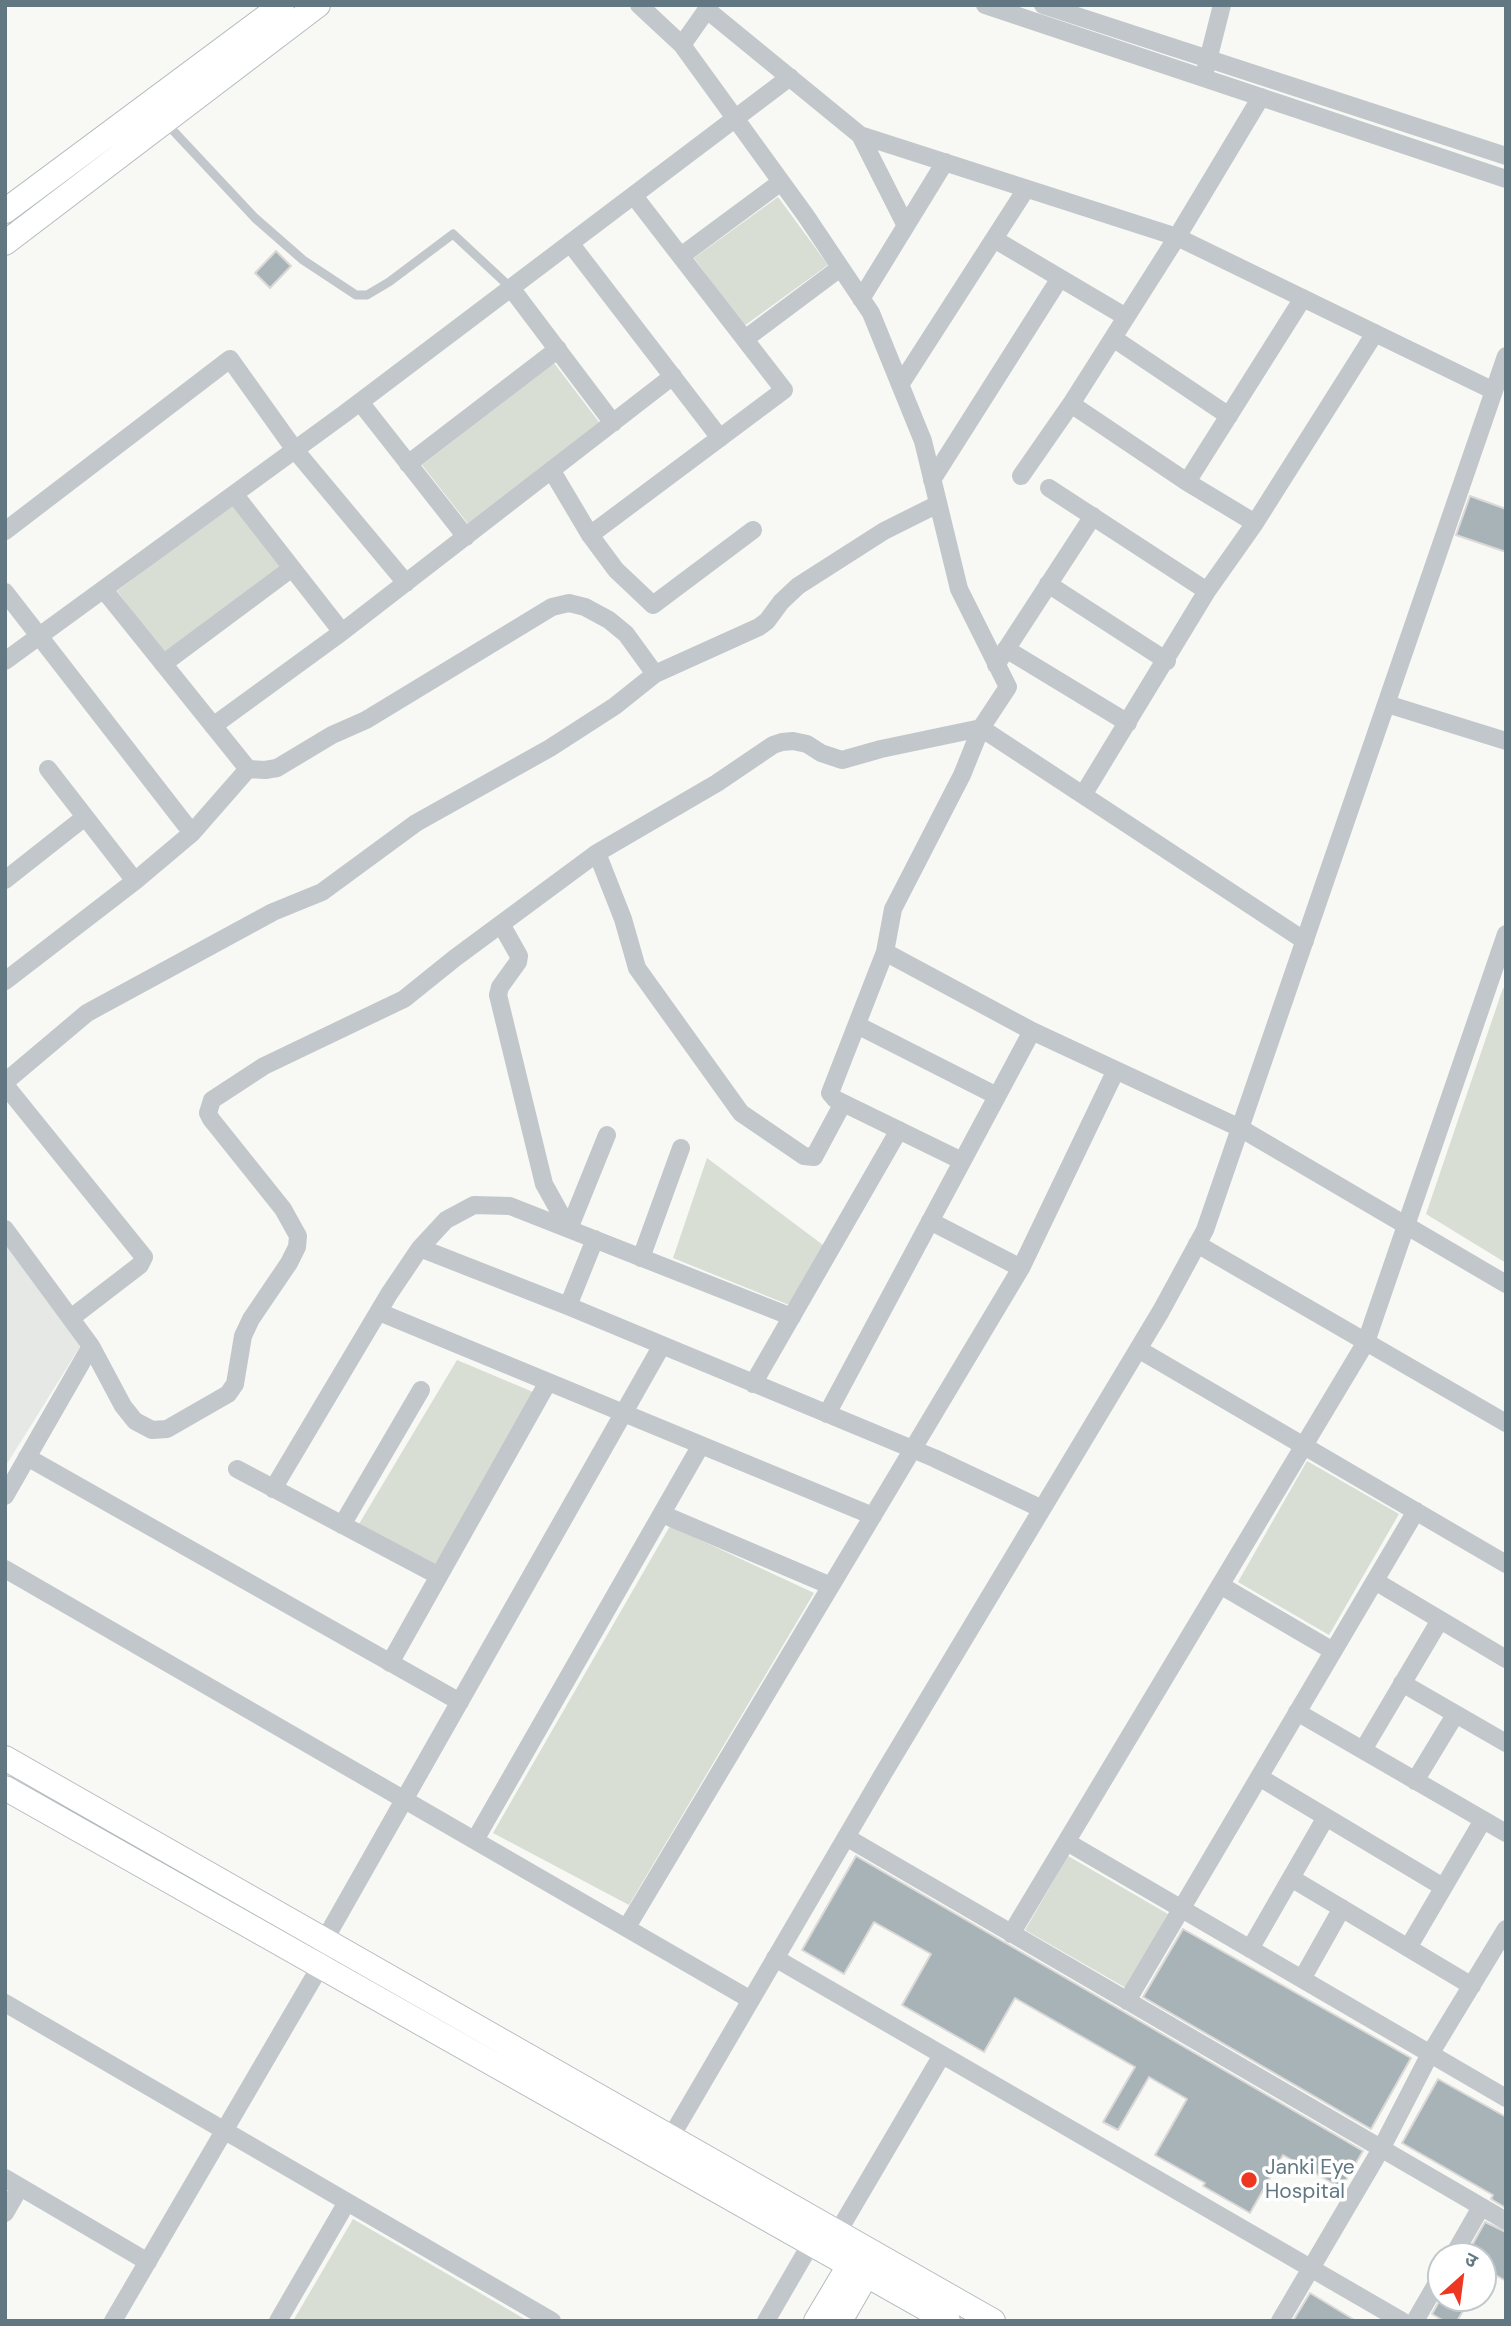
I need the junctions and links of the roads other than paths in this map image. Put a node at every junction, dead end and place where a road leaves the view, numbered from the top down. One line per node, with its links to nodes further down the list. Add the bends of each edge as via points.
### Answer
1 (282, 5): 12 (street)
2 (318, 5): 12 (street)
3 (639, 5): 8 (street)
4 (985, 5): 11 (street)
5 (1043, 5): 9 (street)
6 (1223, 5): 9 (street)
7 (708, 7): 8 (street); 10 (street)
8 (682, 44): 14 (street)
9 (1208, 59): 11 (street); 17 (street)
10 (790, 77): 14 (street); 16 (street)
11 (1203, 78): 13 (street)
12 (189, 89): 15 (street); 23 (street)
13 (1261, 97): 19 (street); 25 (street)
14 (735, 119): 20 (street); 22 (street)
15 (164, 122): 27 (street); 32 (lane, via 256,218 303,260 356,295 378,289 453,234)
16 (860, 135): 18 (street); 24 (street)
17 (1506, 156)
18 (945, 162): 21 (street); 24 (street)
19 (1506, 178)
20 (781, 182): 29 (street); 30 (street)
21 (1026, 188): 25 (street); 26 (street)
22 (634, 196): 28 (street); 29 (street)
23 (5, 211)
24 (906, 226): 34 (street)
25 (1177, 237): 33 (street); 35 (street)
26 (993, 239): 31 (street); 42 (street)
27 (5, 243)
28 (570, 243): 32 (street); 41 (street)
29 (681, 256): 38 (street)
30 (840, 268): 34 (street); 38 (street)
31 (1060, 278): 35 (street); 53 (street)
32 (511, 288): 39 (street); 44 (street)
33 (1303, 298): 36 (street); 46 (street)
34 (861, 299): 42 (street)
35 (1126, 317): 37 (street)
36 (1375, 333): 43 (street); 59 (street)
37 (1113, 338): 45 (street); 46 (street)
38 (745, 339): 48 (street, via 784,390)
39 (558, 349): 47 (street); 50 (street)
40 (1506, 356): 43 (street)
41 (673, 376): 47 (street); 48 (street)
42 (900, 385): 53 (street, via 923,441)
43 (1494, 391): 78 (street)
44 (360, 402): 49 (street); 50 (street)
45 (1071, 404): 52 (street); 54 (street)
46 (1229, 416): 54 (street)
47 (613, 423): 51 (street)
48 (720, 438): 62 (street)
49 (295, 450): 56 (street); 61 (street, via 230,359); 65 (street)
50 (408, 464): 63 (street)
51 (552, 471): 62 (street); 63 (street)
52 (1021, 476)
53 (932, 480): 57 (street)
54 (1187, 482): 59 (street)
55 (1049, 488): 58 (street)
56 (235, 495): 64 (street); 67 (street)
57 (938, 504): 76 (street, via 959,589); 77 (street, via 884,531 798,586 759,626)
58 (1093, 516): 66 (street); 68 (street)
59 (1255, 523): 68 (street)
60 (753, 530): 62 (street, via 653,606)
61 (5, 531)
62 (590, 535)
63 (466, 537): 65 (street)
64 (292, 568): 70 (street); 75 (street)
65 (406, 583): 70 (street)
66 (1048, 584): 72 (street); 74 (street)
67 (104, 590): 71 (street); 75 (street)
68 (1207, 591): 74 (street)
69 (5, 592): 71 (street)
70 (342, 632): 80 (street)
71 (38, 635): 73 (street); 87 (street)
72 (1006, 649): 76 (street); 79 (street)
73 (5, 661)
74 (1167, 661): 79 (street)
75 (163, 664): 80 (street)
76 (996, 664): 81 (street, via 1008,687)
77 (655, 674): 84 (street, via 609,620 569,603 552,607 366,720 277,768); 100 (street, via 550,748 416,823 322,892 273,912 87,1013)
78 (1387, 704): 82 (street); 93 (street)
79 (1128, 723): 85 (street)
80 (213, 726): 84 (street)
81 (981, 728): 85 (street); 88 (street, via 842,760 807,744 773,744 717,783); 94 (street, via 893,909)
82 (1506, 741)
83 (48, 769): 86 (street)
84 (248, 769): 87 (street)
85 (1083, 795): 93 (street)
86 (85, 817): 89 (street); 90 (street)
87 (192, 833): 90 (street)
88 (597, 853): 91 (street); 102 (street, via 636,968 741,1113 804,1156 814,1157)
89 (5, 880)
90 (135, 881): 96 (street)
91 (502, 924): 111 (street, via 520,956 498,995 544,1184); 123 (street, via 404,999 264,1066 212,1100 211,1119 283,1209 298,1236 289,1263 243,1336 235,1384 228,1394 167,1429 152,1430 135,1421 123,1406)
92 (1506, 934): 95 (street)
93 (1305, 941): 103 (street)
94 (885, 952): 97 (street); 98 (street)
95 (1501, 963): 109 (street)
96 (5, 981)
97 (857, 1025): 101 (street); 102 (street, via 830,1093)
98 (1032, 1031): 99 (street); 101 (street)
99 (1115, 1070): 103 (street); 116 (street)
100 (5, 1083): 121 (street, via 144,1256 141,1265)
101 (997, 1096): 107 (street)
102 (843, 1103): 104 (street)
103 (1240, 1128): 109 (street); 113 (street)
104 (899, 1130): 107 (street); 120 (street)
105 (607, 1135): 111 (street)
106 (681, 1148): 115 (street)
107 (962, 1161): 108 (street)
108 (930, 1221): 116 (street); 130 (street)
109 (1405, 1226): 117 (street); 122 (street)
110 (5, 1229): 121 (street)
111 (569, 1229): 112 (street); 114 (street, via 510,1206 474,1205 446,1220)
112 (595, 1239): 115 (street); 118 (street)
113 (1197, 1244): 122 (street); 125 (street)
114 (420, 1248): 118 (street); 119 (street)
115 (641, 1258): 120 (street)
116 (1021, 1268): 134 (street)
117 (1506, 1284)
118 (568, 1306): 124 (street)
119 (379, 1312): 126 (street); 137 (street)
120 (792, 1317): 127 (street)
121 (71, 1318): 123 (street)
122 (1366, 1342): 131 (street); 133 (street)
123 (91, 1346): 135 (street)
124 (661, 1347): 127 (street); 129 (street)
125 (1138, 1349): 133 (street); 139 (street)
126 (548, 1382): 129 (street); 146 (street)
127 (753, 1384): 130 (street)
128 (421, 1390): 143 (street)
129 (624, 1413): 132 (street); 155 (street)
130 (827, 1414): 134 (street)
131 (1506, 1423)
132 (701, 1445): 141 (street); 142 (street)
133 (1303, 1446): 140 (street); 148 (street)
134 (913, 1450): 139 (street); 142 (street)
135 (27, 1457): 138 (street); 153 (street)
136 (237, 1469): 137 (street)
137 (273, 1489): 143 (street)
138 (5, 1496)
139 (1042, 1509): 168 (street)
140 (1416, 1511): 144 (street); 147 (street)
141 (662, 1514): 149 (street); 169 (street)
142 (873, 1516): 149 (street)
143 (342, 1525): 146 (street)
144 (1506, 1564)
145 (5, 1569): 164 (street)
146 (439, 1576): 153 (street)
147 (1375, 1581): 150 (street); 151 (street)
148 (1220, 1585): 151 (street); 170 (street)
149 (831, 1586): 175 (street)
150 (1440, 1620): 152 (street); 154 (street)
151 (1333, 1651): 156 (street)
152 (1506, 1659)
153 (390, 1663): 155 (street)
154 (1402, 1683): 157 (street); 159 (street)
155 (460, 1702): 164 (street)
156 (1297, 1712): 159 (street); 161 (street)
157 (1455, 1715): 158 (street); 162 (street)
158 (1506, 1743)
159 (1363, 1750): 162 (street)
160 (5, 1758): 178 (street)
161 (1259, 1777): 165 (street); 174 (street)
162 (1415, 1781): 166 (street)
163 (5, 1788): 182 (street)
164 (404, 1799): 169 (street); 178 (street)
165 (1326, 1817): 171 (street); 172 (street)
166 (1483, 1820): 167 (street); 172 (street)
167 (1506, 1833)
168 (846, 1837): 177 (street); 181 (street)
169 (475, 1840): 175 (street)
170 (1067, 1842): 174 (street); 177 (street)
171 (1291, 1878): 173 (street); 180 (street)
172 (1443, 1887): 179 (street)
173 (1342, 1908): 179 (street); 183 (street)
174 (1182, 1909): 180 (street); 186 (street)
175 (626, 1927): 185 (street)
176 (1506, 1929): 184 (street)
177 (1011, 1934): 186 (street)
178 (324, 1941): 182 (street); 192 (street)
179 (1408, 1948): 184 (street)
180 (1250, 1949): 183 (street)
181 (775, 1958): 185 (street); 189 (street)
182 (321, 1965): 191 (street); 192 (street)
183 (1301, 1979): 188 (street)
184 (1472, 1986): 188 (street)
185 (751, 2000): 192 (street)
186 (1127, 2001): 193 (street)
187 (5, 2003): 191 (street)
188 (1430, 2054): 190 (street); 193 (street)
189 (942, 2055): 199 (street); 203 (street)
190 (1505, 2096)
191 (223, 2132): 195 (street); 201 (street)
192 (665, 2147): 199 (street)
193 (1381, 2149): 196 (street); 203 (street)
194 (13, 2183): 197 (street); 201 (street)
195 (347, 2202): 206 (street); 207 (street)
196 (1481, 2207): 198 (street); 200 (street)
197 (5, 2213)
198 (1506, 2221)
199 (825, 2237): 202 (street); 208 (street)
200 (1461, 2242)
201 (148, 2262): 205 (street)
202 (861, 2263): 209 (street); 210 (street); 211 (street); 212 (street)
203 (1311, 2268): 213 (street); 214 (street)
204 (1427, 2300): 215 (street)
205 (113, 2321)
206 (278, 2321)
207 (552, 2321)
208 (766, 2321)
209 (816, 2321)
210 (840, 2321)
211 (948, 2321)
212 (993, 2321)
213 (1280, 2321)
214 (1402, 2321)
215 (1415, 2321)

